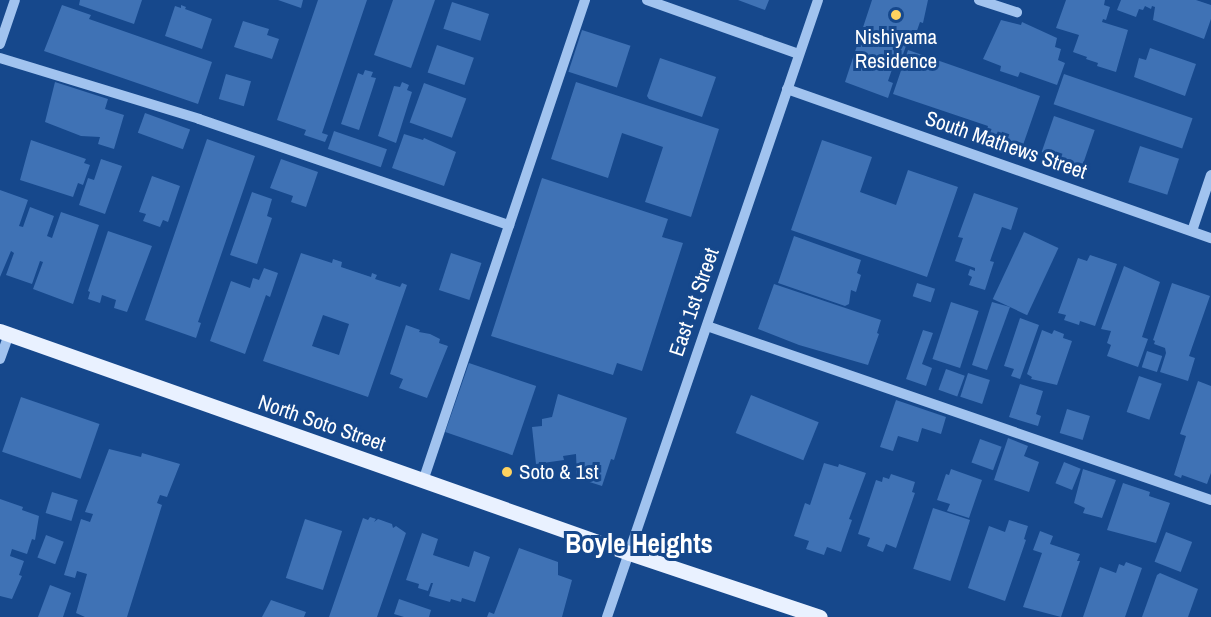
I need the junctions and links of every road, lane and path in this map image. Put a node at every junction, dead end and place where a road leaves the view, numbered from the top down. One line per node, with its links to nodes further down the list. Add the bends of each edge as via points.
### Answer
1 (15, 0): 7 (street)
2 (585, 0): 12 (street)
3 (647, 0): 8 (street)
4 (818, 0): 8 (street, East 1st Street)
5 (979, 0): 6 (street)
6 (1017, 12)
7 (0, 44)
8 (799, 54): 10 (street, East 1st Street)
9 (0, 58): 12 (street, via 199,119)
10 (787, 89): 13 (street, South Mathews Street); 15 (street, East 1st Street)
11 (1211, 175): 13 (street)
12 (509, 225): 18 (street)
13 (1192, 231): 14 (street, South Mathews Street)
14 (1211, 238)
15 (707, 326): 19 (street); 20 (street, East 1st Street)
16 (4, 333): 17 (street); 18 (main road, North Soto Street)
17 (0, 359)
18 (423, 481): 20 (main road, North Soto Street)
19 (1211, 500)
20 (629, 553): 21 (street, East 1st Street); 22 (main road, North Soto Street)
21 (607, 617)
22 (820, 617)

